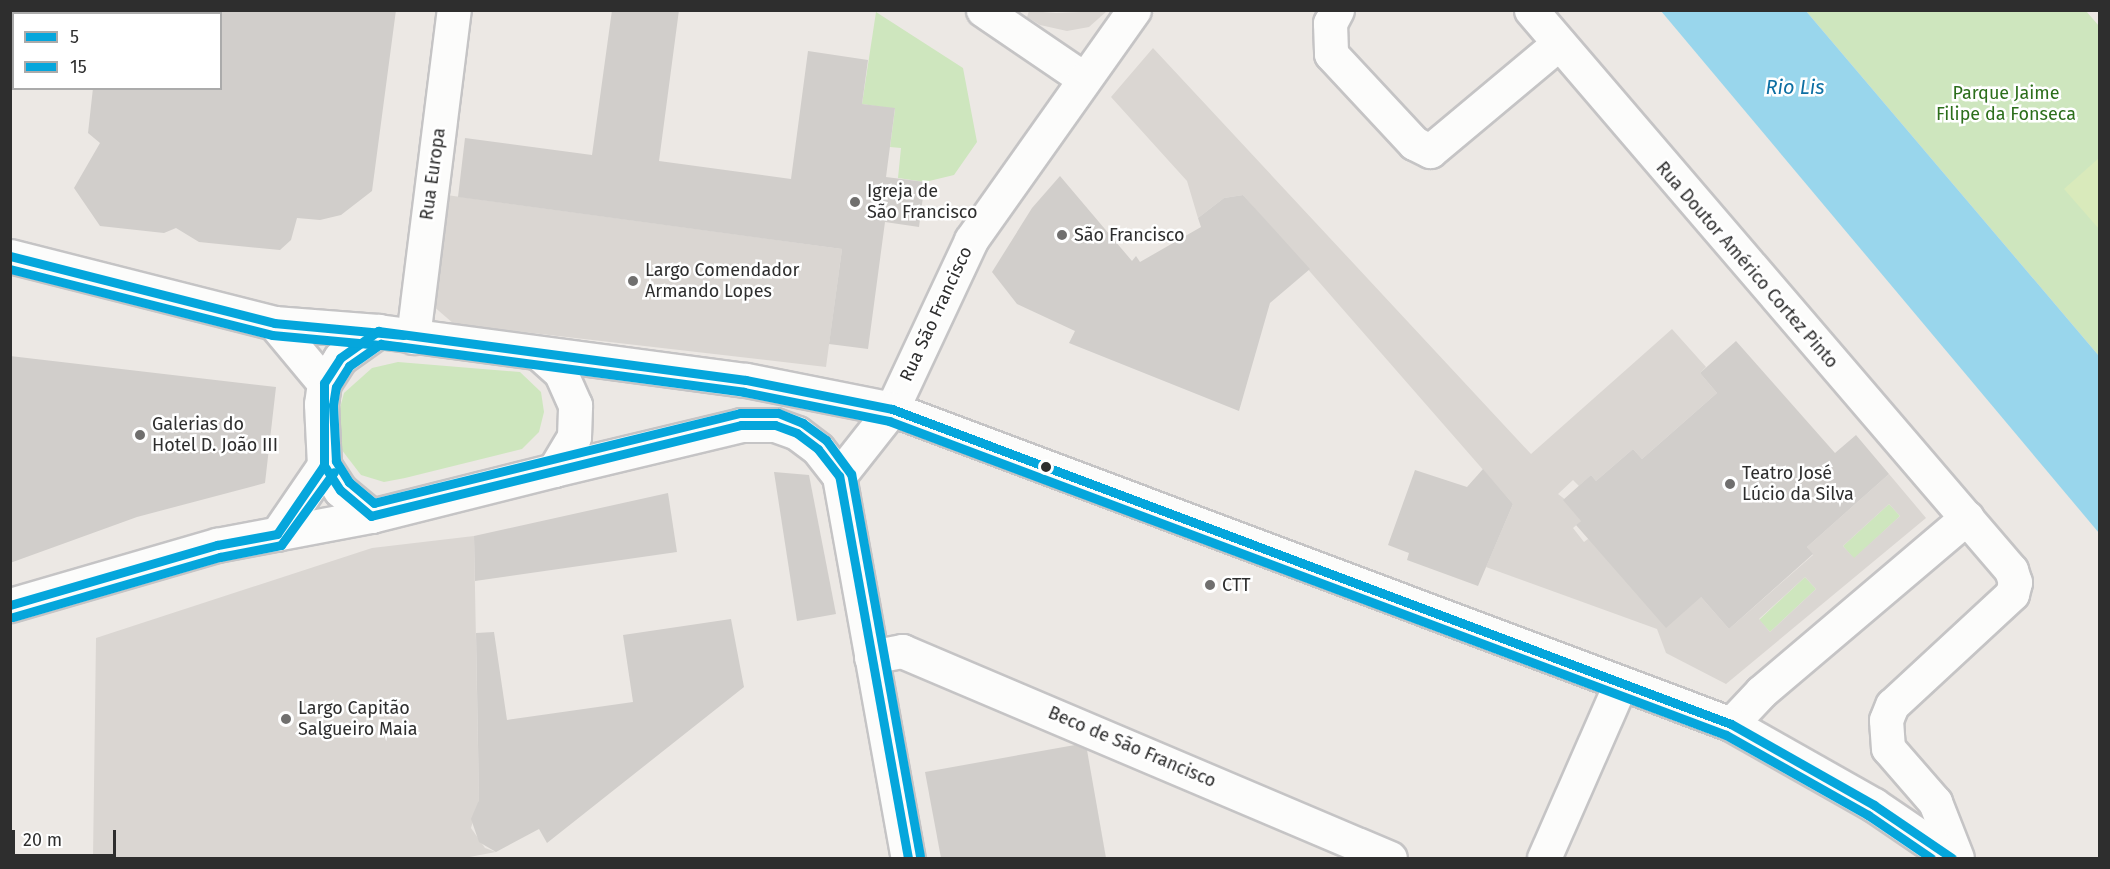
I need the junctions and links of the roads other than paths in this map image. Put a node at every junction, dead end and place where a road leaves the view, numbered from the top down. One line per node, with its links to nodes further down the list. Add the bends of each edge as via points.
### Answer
1 (454, 10): 11 (street, Rua Europa)
2 (983, 10): 7 (street)
3 (1134, 10): 7 (street, Rua São Francisco)
4 (1336, 10): 6 (street, via 1330,23 1331,54 1414,143 1430,151)
5 (1531, 10): 6 (street, Rua Doutor Américo Cortez Pinto)
6 (1559, 43): 19 (street, Rua Doutor Américo Cortez Pinto)
7 (1083, 78): 14 (street, Rua São Francisco, via 971,240)
8 (10, 256): 9 (street)
9 (274, 323): 10 (street); 13 (street)
10 (378, 331): 11 (street); 13 (street, via 339,358)
11 (413, 337): 12 (street)
12 (539, 353): 14 (street, via 746,380); 16 (street, via 561,373 575,405 574,437)
13 (324, 383): 15 (street, via 320,425)
14 (892, 409): 17 (street, Rua São Francisco); 23 (street)
15 (324, 465): 18 (street, via 340,490); 20 (street)
16 (554, 470): 17 (street, via 760,423 797,433 818,449); 18 (street)
17 (839, 476): 22 (street)
18 (371, 516): 20 (street)
19 (1967, 517): 24 (street, via 1761,692); 29 (street, Rua Doutor Américo Cortez Pinto, via 2011,570 2013,594 1892,705 1884,735 1888,748 1935,802)
20 (277, 534): 21 (street, via 217,545)
21 (10, 605)
22 (871, 657): 25 (street); 26 (street, Beco de São Francisco, via 902,651)
23 (1621, 683): 24 (street); 27 (street)
24 (1731, 724): 28 (street, via 1874,805)
25 (908, 858)
26 (1390, 858)
27 (1544, 858)
28 (1952, 858)
29 (1957, 858)

